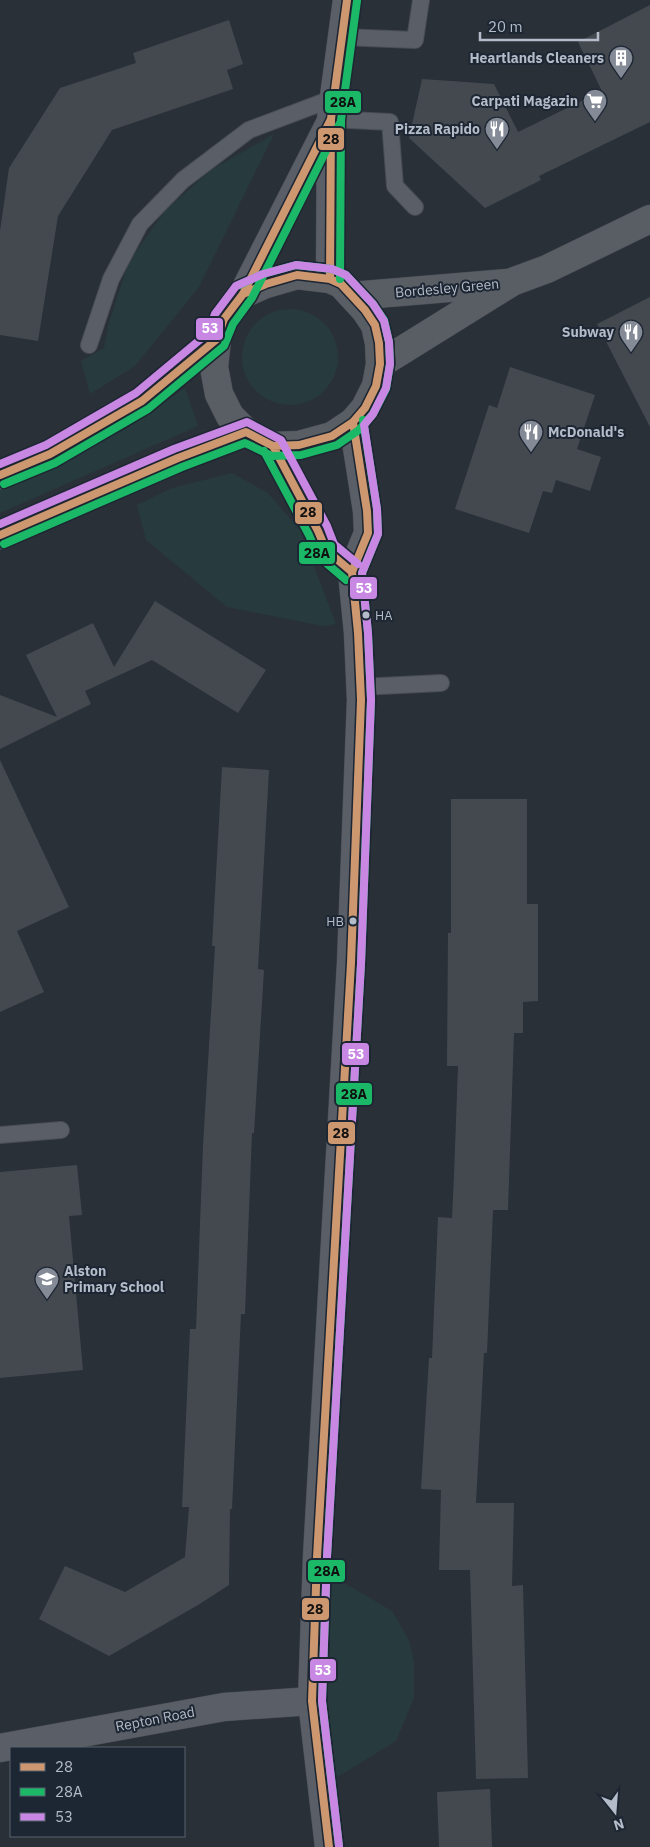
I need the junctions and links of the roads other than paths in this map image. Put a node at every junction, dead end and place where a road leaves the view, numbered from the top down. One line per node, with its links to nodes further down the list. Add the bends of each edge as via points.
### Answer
1 (347, 0): 3 (street)
2 (422, 0): 3 (lane, via 415,40)
3 (342, 37): 4 (street)
4 (333, 108): 5 (lane, via 390,122 395,186); 7 (street); 9 (street); 12 (lane, via 249,130 183,180 140,224 111,279)
5 (415, 208)
6 (650, 219): 8 (main road, Bordesley Green)
7 (330, 279): 9 (main road, via 297,275); 10 (main road, via 341,284)
8 (512, 282): 10 (main road, Bordesley Green); 13 (main road, Bordesley Green)
9 (243, 294): 11 (main road, via 224,319)
10 (352, 296): 13 (main road, via 375,325)
11 (216, 339): 15 (main road, via 214,367 219,394 230,416); 17 (main road, via 142,401 50,454)
12 (89, 345)
13 (380, 364): 14 (main road, via 376,386 365,408)
14 (353, 422): 16 (main road, via 332,436 299,445); 19 (street, via 368,533)
15 (246, 432): 16 (main road); 18 (main road)
16 (273, 446): 19 (street, via 326,550)
17 (0, 475)
18 (0, 535)
19 (352, 572): 21 (street)
20 (441, 683): 21 (lane)
21 (360, 687): 24 (street, via 351,963 317,1557)
22 (61, 1130): 23 (lane)
23 (0, 1135)
24 (312, 1701): 25 (street, Repton Road, via 224,1707); 26 (street)
25 (0, 1748)
26 (329, 1847)

